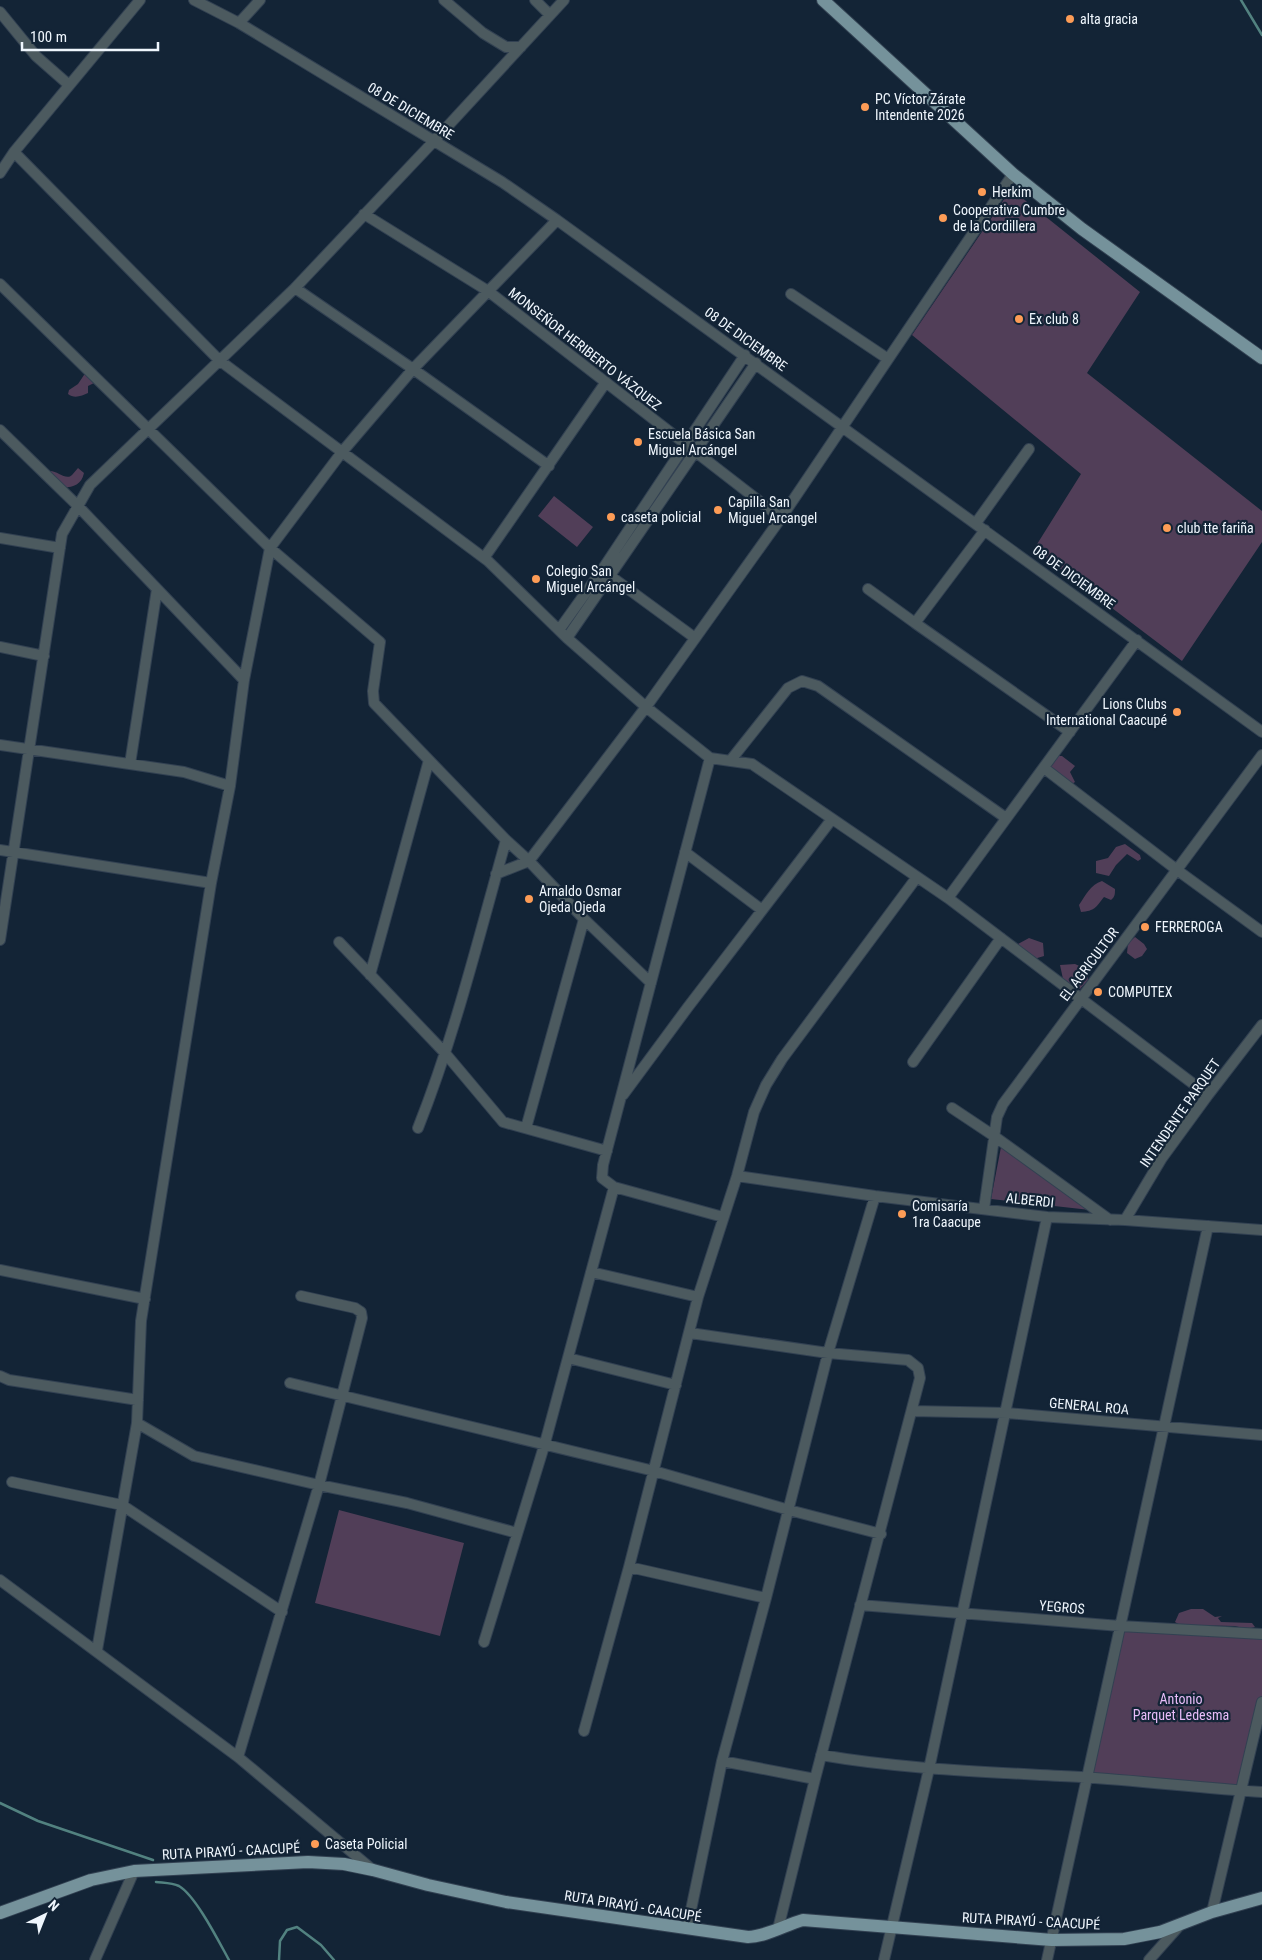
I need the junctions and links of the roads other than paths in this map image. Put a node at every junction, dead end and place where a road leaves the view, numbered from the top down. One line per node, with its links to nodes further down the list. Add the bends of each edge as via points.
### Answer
1 (140, 0): 12 (street)
2 (194, 0): 10 (street, 08 DE DICIEMBRE)
3 (260, 0): 10 (street)
4 (444, 0): 11 (street, via 483,33 506,47)
5 (535, 0): 9 (street)
6 (564, 0): 9 (street)
7 (823, 0): 16 (main road)
8 (0, 12): 12 (street, via 36,56)
9 (550, 15): 11 (street)
10 (240, 23): 13 (street, 08 DE DICIEMBRE)
11 (521, 47): 13 (street)
12 (70, 85): 14 (street)
13 (434, 141): 17 (street); 18 (street, 08 DE DICIEMBRE)
14 (14, 152): 15 (street); 26 (street)
15 (0, 172)
16 (1013, 174): 24 (main road, via 1082,229); 25 (street)
17 (364, 214): 20 (street); 21 (street, MONSEÑOR HERIBERTO VÁZQUEZ)
18 (557, 220): 21 (street); 23 (street, 08 DE DICIEMBRE)
19 (0, 284): 31 (street)
20 (295, 288): 26 (street); 28 (street)
21 (488, 291): 28 (street); 29 (street, MONSEÑOR HERIBERTO VÁZQUEZ)
22 (791, 294): 25 (street)
23 (745, 355): 27 (street, 08 DE DICIEMBRE); 33 (street)
24 (1262, 358)
25 (888, 359): 30 (street)
26 (219, 360): 31 (street); 35 (street)
27 (756, 363): 30 (street, 08 DE DICIEMBRE); 33 (street)
28 (413, 369): 35 (street); 36 (street)
29 (606, 382): 33 (street, MONSEÑOR HERIBERTO VÁZQUEZ); 36 (street)
30 (842, 426): 38 (street); 39 (street, 08 DE DICIEMBRE)
31 (149, 428): 37 (street, via 90,485); 42 (street)
32 (0, 430): 37 (street)
33 (690, 448): 38 (street, MONSEÑOR HERIBERTO VÁZQUEZ); 44 (street)
34 (1029, 448): 39 (street)
35 (342, 452): 42 (street); 43 (street)
36 (549, 466): 43 (street)
37 (77, 504): 41 (street, via 62,534); 45 (street)
38 (780, 518): 49 (street)
39 (981, 527): 47 (street); 50 (street, 08 DE DICIEMBRE)
40 (0, 538): 41 (street)
41 (60, 548): 52 (street)
42 (270, 548): 53 (street); 61 (street, via 380,642 374,703)
43 (484, 558): 48 (street)
44 (606, 573): 48 (street); 49 (street)
45 (157, 589): 53 (street); 63 (street)
46 (868, 589): 47 (street)
47 (915, 623): 55 (street)
48 (563, 634): 54 (street)
49 (695, 638): 54 (street)
50 (1137, 640): 55 (street); 56 (street, 08 DE DICIEMBRE)
51 (0, 648): 52 (street)
52 (44, 656): 58 (street)
53 (244, 680): 65 (street)
54 (646, 706): 60 (street); 72 (street)
55 (1070, 732): 64 (street)
56 (1262, 732)
57 (0, 746): 58 (street)
58 (30, 749): 63 (street); 70 (street)
59 (1262, 755): 73 (street, EL AGRICULTOR)
60 (710, 758): 62 (street); 71 (street)
61 (429, 760): 68 (street); 84 (street)
62 (730, 761): 66 (street, via 752,764); 67 (street, via 788,688 802,681 818,686)
63 (130, 764): 65 (street, via 184,772)
64 (1044, 768): 67 (street); 73 (street)
65 (230, 786): 76 (street)
66 (832, 818): 75 (street); 78 (street)
67 (1006, 818): 77 (street)
68 (506, 840): 72 (street); 74 (street)
69 (0, 850): 70 (street)
70 (14, 852): 76 (street); 82 (street)
71 (685, 852): 78 (street); 85 (street)
72 (530, 861): 74 (street); 79 (street)
73 (1177, 870): 80 (street); 86 (street, EL AGRICULTOR)
74 (496, 874): 88 (street)
75 (917, 877): 77 (street); 97 (street, via 771,1076 754,1112)
76 (211, 883): 111 (street)
77 (948, 898): 81 (street)
78 (762, 910): 91 (street)
79 (584, 919): 85 (street); 94 (street)
80 (1262, 932)
81 (1001, 938): 86 (street); 89 (street)
82 (0, 940)
83 (340, 942): 84 (street)
84 (370, 975): 88 (street)
85 (650, 983): 91 (street)
86 (1081, 998): 90 (street); 95 (street, EL AGRICULTOR, via 1003,1104)
87 (1262, 1025): 90 (street, INTENDENTE PARQUET)
88 (445, 1053): 93 (street); 94 (street, via 503,1122)
89 (913, 1062)
90 (1208, 1095): 104 (street, INTENDENTE PARQUET, via 1162,1158)
91 (620, 1100): 96 (street)
92 (952, 1108): 95 (street)
93 (418, 1128)
94 (526, 1128): 96 (street)
95 (994, 1136): 100 (street, EL AGRICULTOR); 103 (street)
96 (607, 1151): 98 (street, via 602,1178)
97 (737, 1176): 99 (street, ALBERDI); 101 (street)
98 (614, 1188): 101 (street); 108 (street)
99 (875, 1196): 100 (street, ALBERDI); 113 (street)
100 (984, 1209): 102 (street, ALBERDI)
101 (723, 1217): 110 (street)
102 (1047, 1217): 103 (street, ALBERDI); 121 (street)
103 (1110, 1220): 104 (street, ALBERDI)
104 (1124, 1220): 105 (street, ALBERDI)
105 (1208, 1226): 106 (street, ALBERDI); 123 (street)
106 (1262, 1230)
107 (0, 1270): 111 (street)
108 (591, 1272): 110 (street); 114 (street)
109 (301, 1296): 118 (street, via 355,1308 360,1312 362,1318)
110 (698, 1297): 112 (street)
111 (145, 1299): 119 (street)
112 (690, 1334): 113 (street); 117 (street)
113 (828, 1353): 120 (street, via 908,1360 918,1368 920,1378); 130 (street)
114 (568, 1358): 117 (street); 125 (street)
115 (0, 1376): 119 (street)
116 (290, 1383): 118 (street)
117 (676, 1385): 126 (street)
118 (343, 1396): 125 (street); 128 (street)
119 (138, 1400): 122 (street)
120 (912, 1411): 121 (street, GENERAL ROA); 132 (street)
121 (1006, 1413): 123 (street, GENERAL ROA); 138 (street)
122 (137, 1423): 128 (street, via 194,1456); 129 (street)
123 (1163, 1426): 124 (street, GENERAL ROA); 139 (street)
124 (1262, 1435)
125 (545, 1443): 126 (street); 131 (street)
126 (654, 1471): 130 (street); 133 (street)
127 (12, 1482): 129 (street)
128 (320, 1485): 131 (street, via 407,1502); 137 (street)
129 (122, 1506): 137 (street); 142 (street)
130 (789, 1510): 132 (street); 135 (street)
131 (517, 1533): 141 (street)
132 (881, 1534): 136 (street)
133 (629, 1567): 135 (street); 144 (street)
134 (0, 1580): 142 (street)
135 (766, 1598): 147 (street)
136 (860, 1605): 138 (street, YEGROS); 145 (street)
137 (282, 1612): 146 (street)
138 (963, 1613): 139 (street, YEGROS); 148 (street)
139 (1120, 1626): 140 (street, YEGROS); 149 (street)
140 (1262, 1634)
141 (484, 1642)
142 (97, 1650): 146 (street)
143 (1262, 1702): 151 (street)
144 (584, 1731)
145 (821, 1755): 148 (street); 150 (street)
146 (238, 1757): 153 (street)
147 (722, 1761): 150 (street); 160 (street)
148 (929, 1769): 149 (street); 159 (street)
149 (1086, 1778): 151 (street); 162 (street)
150 (815, 1779): 161 (street)
151 (1241, 1790): 152 (street); 156 (street)
152 (1262, 1792)
153 (373, 1870): 154 (main road, RUTA PIRAYÚ - CAACUPÉ, via 308,1862); 160 (main road, RUTA PIRAYÚ - CAACUPÉ, via 506,1902)
154 (134, 1871): 157 (main road, RUTA PIRAYÚ - CAACUPÉ, via 91,1880); 163 (street)
155 (1262, 1898): 156 (main road, RUTA PIRAYÚ - CAACUPÉ)
156 (1212, 1912): 158 (main road, RUTA PIRAYÚ - CAACUPÉ)
157 (0, 1913)
158 (1183, 1923): 162 (main road, RUTA PIRAYÚ - CAACUPÉ, via 1160,1932 1124,1939); 166 (street)
159 (892, 1928): 161 (main road, RUTA PIRAYÚ - CAACUPÉ, via 803,1920); 162 (main road, RUTA PIRAYÚ - CAACUPÉ); 164 (street)
160 (687, 1929): 161 (main road, RUTA PIRAYÚ - CAACUPÉ, via 760,1937)
161 (778, 1929)
162 (1052, 1940): 165 (street)
163 (95, 1960)
164 (884, 1960)
165 (1047, 1960)
166 (1149, 1960)

